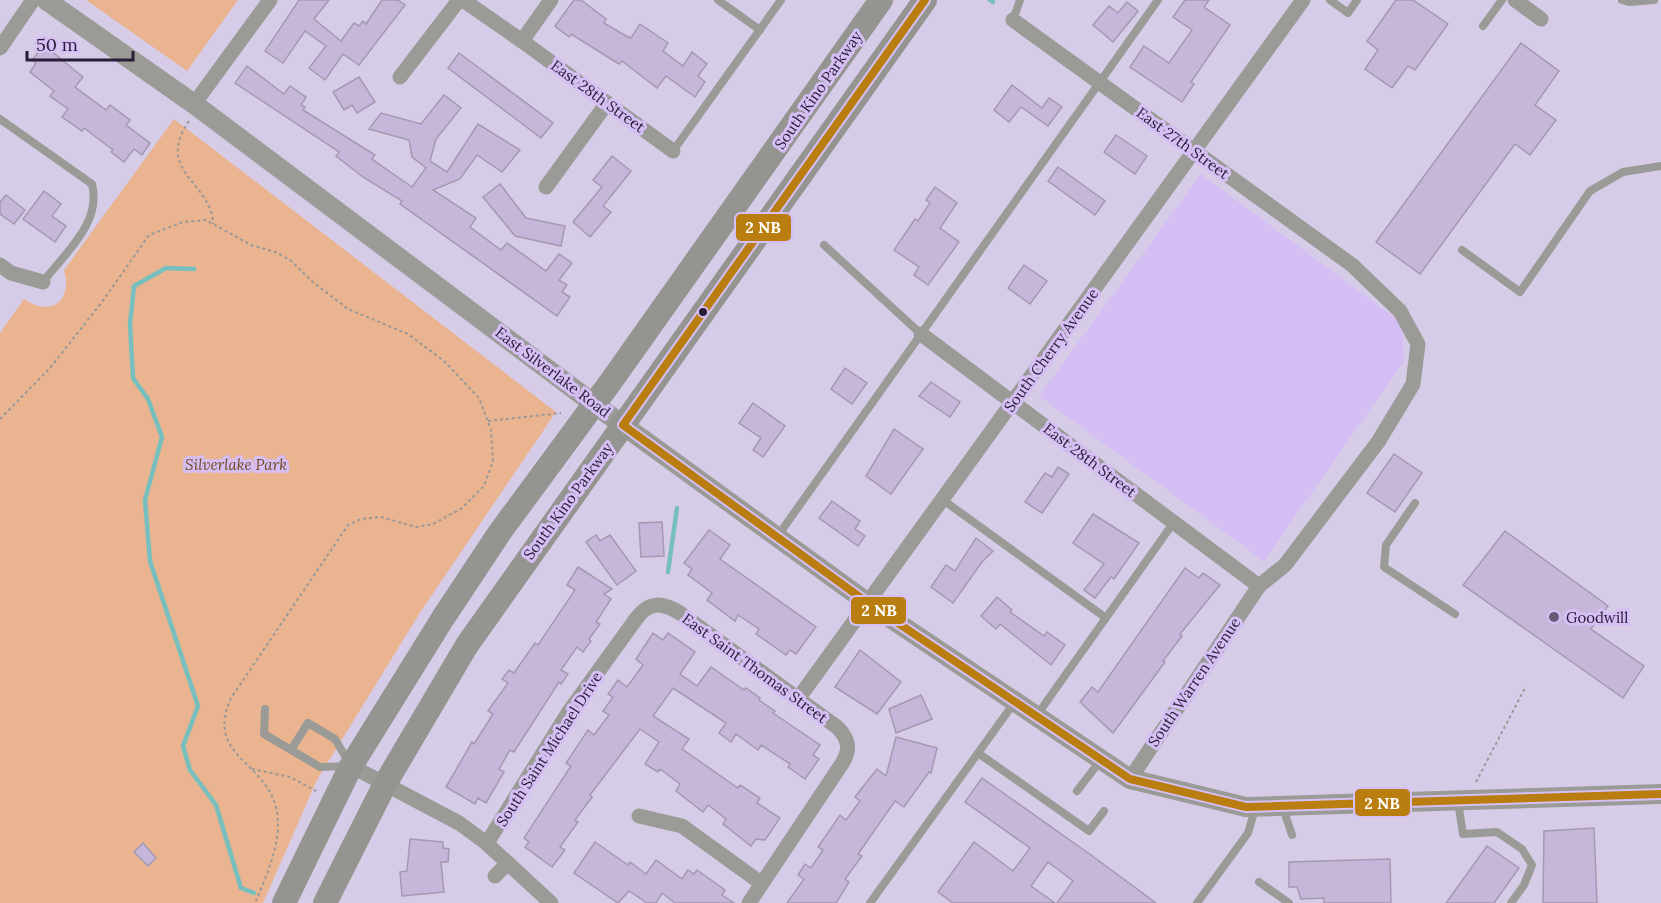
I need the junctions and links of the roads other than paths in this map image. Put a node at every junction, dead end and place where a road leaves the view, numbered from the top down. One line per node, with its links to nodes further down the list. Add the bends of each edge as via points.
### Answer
1 (33, 0): 24 (street)
2 (46, 0): 28 (street, East Silverlake Road)
3 (270, 0): 28 (street)
4 (461, 0): 23 (street, East 28th Street); 25 (street)
5 (551, 0): 23 (street)
6 (718, 0): 22 (lane)
7 (781, 0): 22 (lane)
8 (881, 0): 40 (main road, South Kino Parkway)
9 (925, 0): 41 (main road, South Kino Parkway)
10 (1020, 0): 20 (lane)
11 (1158, 0): 26 (lane)
12 (1303, 0): 31 (street, South Cherry Avenue)
13 (1330, 0): 14 (lane, via 1348,13)
14 (1357, 0)
15 (1502, 0): 21 (lane)
16 (1515, 0): 19 (street)
17 (1622, 0): 18 (lane)
18 (1654, 0)
19 (1541, 19)
20 (1014, 21): 26 (street, East 27th Street)
21 (1483, 26)
22 (760, 30): 30 (lane)
23 (520, 40): 27 (street, East 28th Street)
24 (0, 48)
25 (400, 77)
26 (1100, 82): 31 (street, East 27th Street); 38 (lane)
27 (607, 104): 30 (street, East 28th Street); 33 (street)
28 (197, 106): 40 (street, East Silverlake Road)
29 (0, 119): 37 (lane, via 92,184 96,198 92,220)
30 (673, 151)
31 (1195, 151): 39 (street, South Cherry Avenue); 46 (street, East 27th Street, via 1352,265 1400,311 1418,344 1413,384 1378,442 1285,565)
32 (1661, 166): 35 (lane, via 1623,172 1590,191 1520,292)
33 (546, 187)
34 (824, 245): 38 (lane)
35 (1462, 250)
36 (0, 265): 37 (street, via 11,273)
37 (43, 282)
38 (921, 334): 39 (street, East 28th Street); 45 (lane)
39 (1013, 403): 42 (street, South Cherry Avenue); 44 (street, East 28th Street)
40 (594, 404): 41 (street, East Silverlake Road); 58 (main road, South Kino Parkway, via 500,532)
41 (623, 425): 45 (street, East Silverlake Road); 60 (main road, South Kino Parkway, via 468,645)
42 (943, 500): 48 (street, South Cherry Avenue); 50 (lane)
43 (1415, 503): 49 (lane, via 1386,545 1384,567)
44 (1174, 522): 46 (street, East 28th Street); 50 (lane)
45 (777, 537): 48 (street, East Silverlake Road)
46 (1259, 586): 59 (street, South Warren Avenue)
47 (657, 601): 51 (street, East Saint Thomas Street, via 680,613); 71 (street, South Saint Michael Drive, via 642,611 582,694)
48 (868, 603): 51 (street, South Cherry Avenue); 52 (street, East Silverlake Road)
49 (1455, 614)
50 (1106, 618): 54 (lane)
51 (798, 699): 75 (street, East Saint Thomas Street, via 852,737 843,762)
52 (1014, 703): 54 (street, East Silverlake Road); 56 (lane)
53 (265, 709): 55 (lane, via 264,734)
54 (1035, 717): 57 (street, East Silverlake Road)
55 (291, 750): 58 (lane, via 320,767); 58 (lane, via 308,723 335,740)
56 (978, 753): 68 (lane, via 1089,831); 80 (lane)
57 (1100, 761): 59 (street, East Silverlake Road); 61 (lane)
58 (351, 766): 60 (street); 76 (main road, South Kino Parkway)
59 (1130, 779): 67 (street, East Silverlake Road)
60 (385, 783): 71 (street, via 459,823); 77 (main road, South Kino Parkway)
61 (1077, 791)
62 (1661, 794): 63 (street, East Silverlake Road)
63 (1623, 795): 64 (street, East Silverlake Road); 65 (street)
64 (1458, 800): 66 (street, East Silverlake Road); 83 (lane, via 1463,834 1497,832 1522,849 1532,865)
65 (1661, 802)
66 (1282, 806): 67 (street, East Silverlake Road); 70 (lane)
67 (1255, 807): 81 (lane, via 1248,833)
68 (1104, 811)
69 (639, 816): 75 (street, via 682,826)
70 (1292, 835)
71 (487, 843): 72 (street)
72 (508, 863): 73 (street); 78 (street)
73 (495, 876)
74 (1259, 882): 82 (lane)
75 (761, 883): 79 (street)
76 (284, 903)
77 (325, 903)
78 (551, 903)
79 (749, 903)
80 (870, 903)
81 (1197, 903)
82 (1288, 903)
83 (1511, 903)

